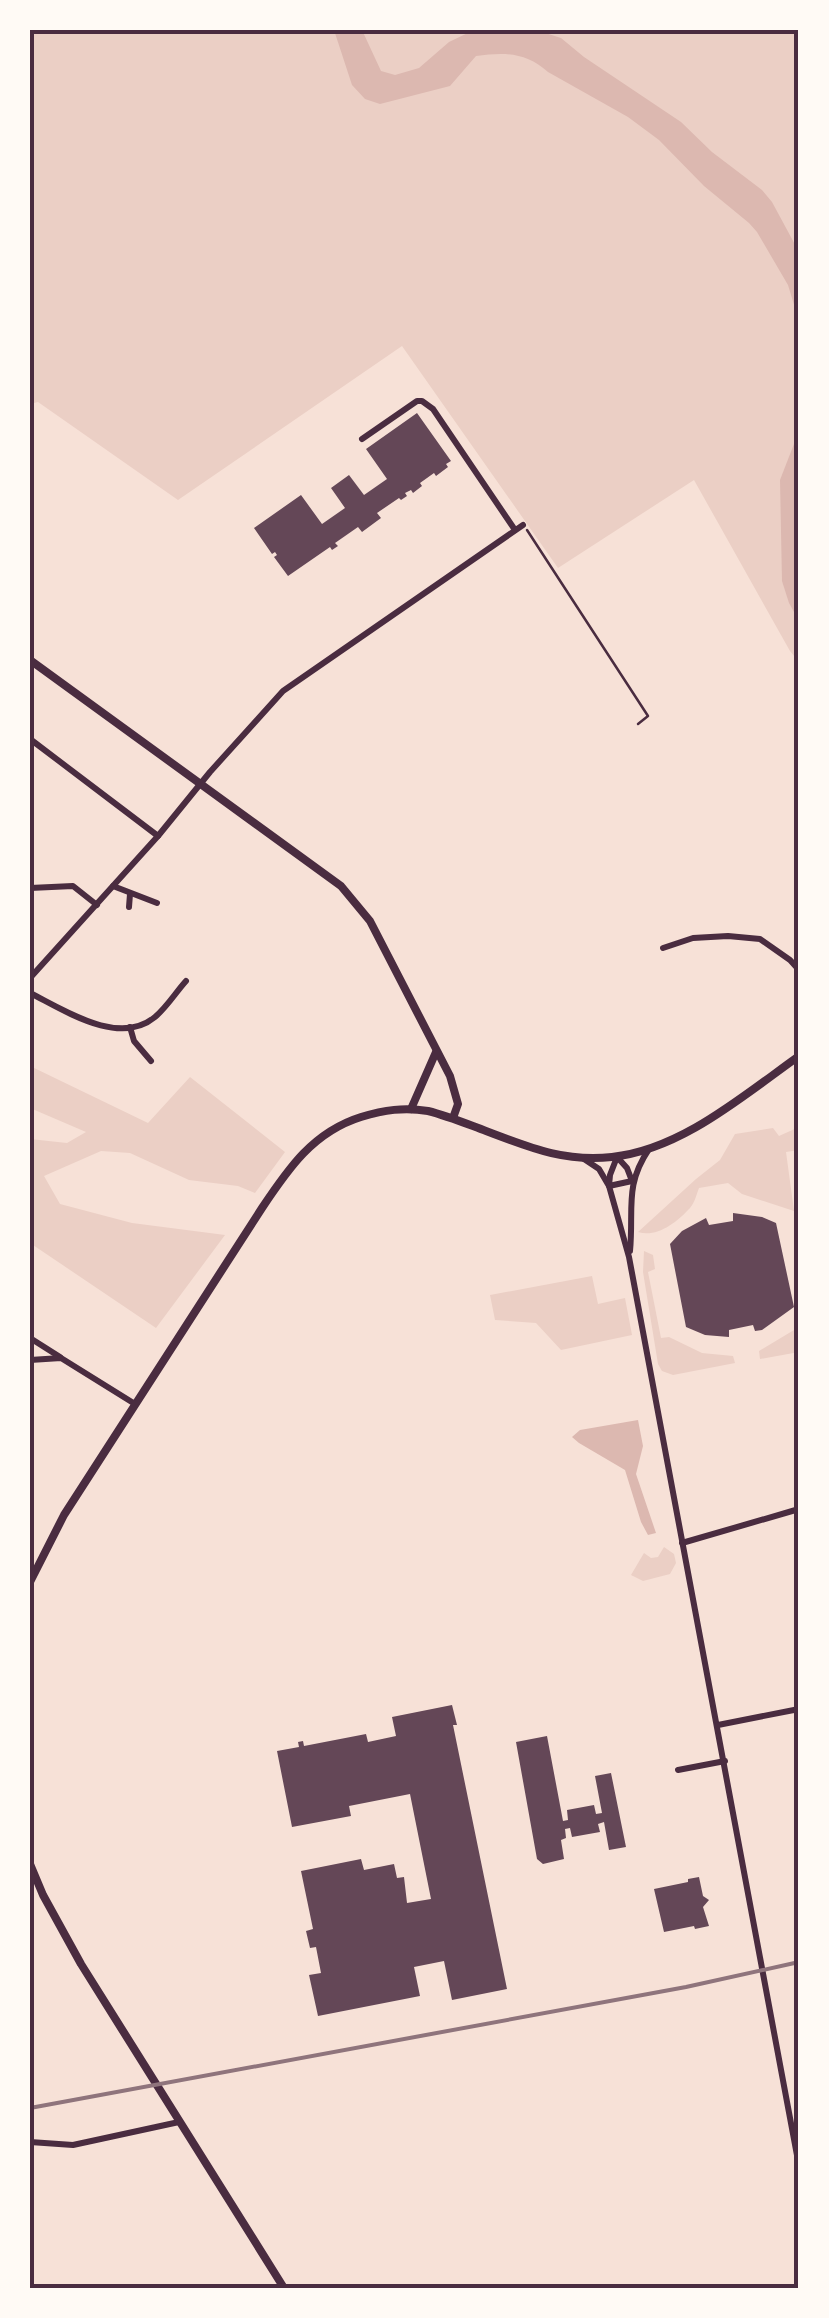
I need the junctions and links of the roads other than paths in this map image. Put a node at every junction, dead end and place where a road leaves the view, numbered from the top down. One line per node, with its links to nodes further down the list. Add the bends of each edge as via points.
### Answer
1 (362, 440): 3 (street, via 422,401)
2 (523, 524): 3 (street)
3 (515, 530): 6 (street, via 282,692)
4 (30, 660): 6 (street)
5 (30, 739): 7 (street)
6 (200, 784): 7 (street); 20 (street, via 341,886 370,921)
7 (158, 836): 8 (street)
8 (113, 886): 10 (street); 12 (street)
9 (30, 888): 12 (street, via 73,886)
10 (130, 894): 11 (street); 13 (street)
11 (158, 903)
12 (97, 905): 16 (street)
13 (129, 907)
14 (663, 948): 15 (street, via 693,938 760,940)
15 (799, 970)
16 (30, 978)
17 (186, 981): 19 (street, via 153,1020)
18 (30, 993): 19 (street, via 92,1025)
19 (130, 1027): 22 (street)
20 (436, 1052): 23 (street); 24 (street, via 455,1089)
21 (799, 1056): 25 (street, via 688,1132)
22 (151, 1061)
23 (410, 1109): 24 (street); 34 (street, via 351,1120 296,1160)
24 (454, 1118): 27 (street, via 538,1151)
25 (649, 1148): 26 (street); 28 (street)
26 (617, 1157): 27 (street); 28 (street); 29 (street)
27 (584, 1160): 29 (street)
28 (632, 1181): 29 (street); 30 (street)
29 (609, 1186): 30 (street)
30 (629, 1257): 36 (street)
31 (30, 1338): 32 (street)
32 (61, 1358): 33 (street); 34 (street)
33 (30, 1360)
34 (134, 1404): 37 (street)
35 (799, 1509): 36 (street)
36 (682, 1544): 39 (street)
37 (31, 1577)
38 (799, 1709): 39 (street)
39 (718, 1724): 40 (street)
40 (725, 1761): 41 (street); 45 (street)
41 (678, 1770)
42 (30, 1864): 43 (street, via 81,1964)
43 (179, 2122): 44 (street, via 73,2145); 46 (street)
44 (30, 2142)
45 (799, 2166)
46 (284, 2288)

